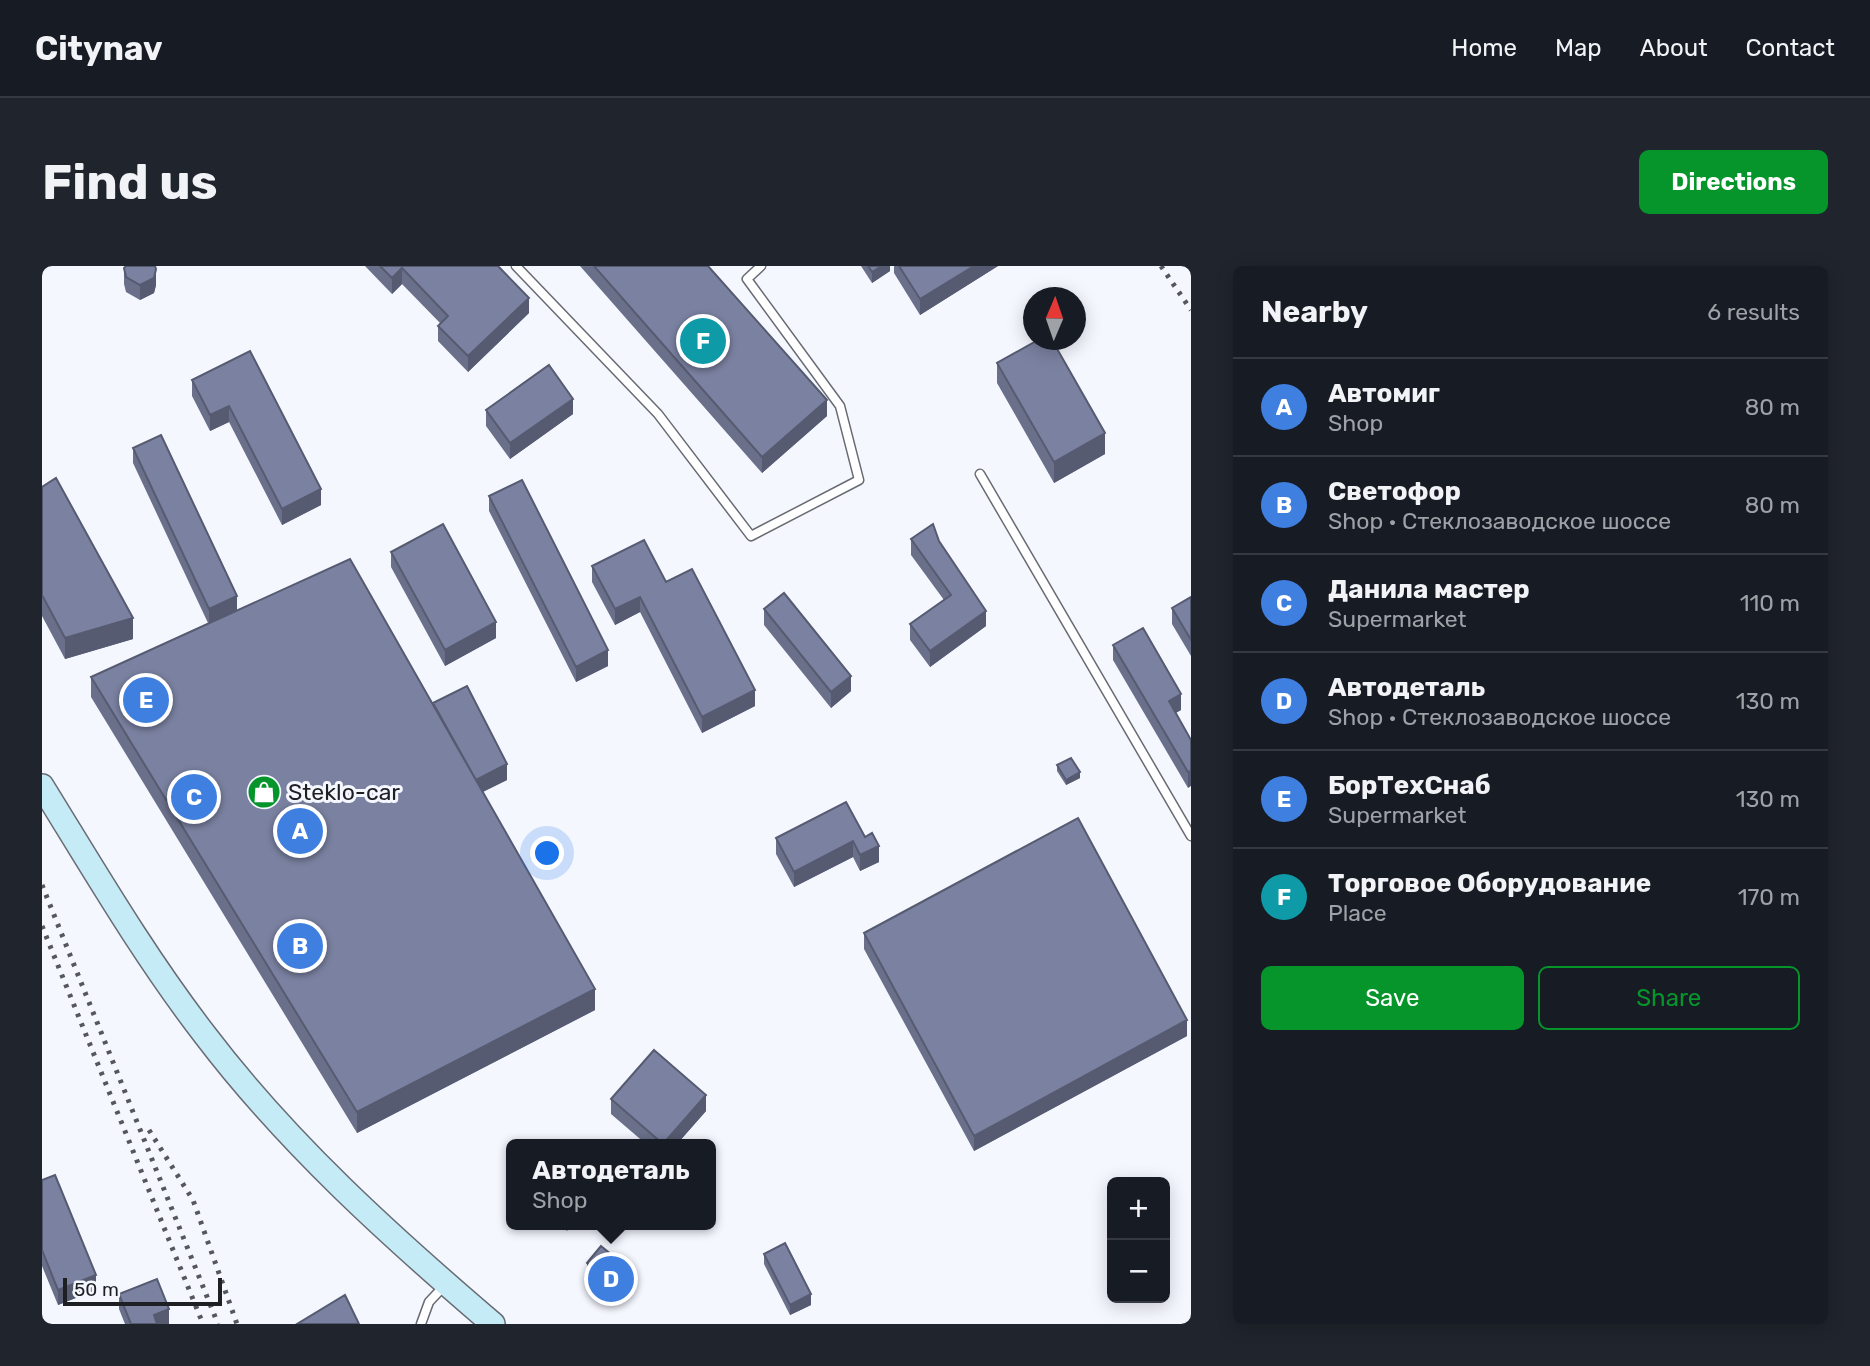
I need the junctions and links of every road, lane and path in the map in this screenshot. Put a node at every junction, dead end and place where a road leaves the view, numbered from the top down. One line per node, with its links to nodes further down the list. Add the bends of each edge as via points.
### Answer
1 (516, 266): 2 (lane, via 658,414 751,536 859,480 840,406 747,279)
2 (761, 266)
3 (980, 474): 5 (lane)
4 (42, 786): 6 (main road, via 141,945 205,1035 327,1173)
5 (1191, 836)
6 (446, 1284): 7 (lane, via 429,1302); 8 (main road)
7 (421, 1324)
8 (493, 1324)

